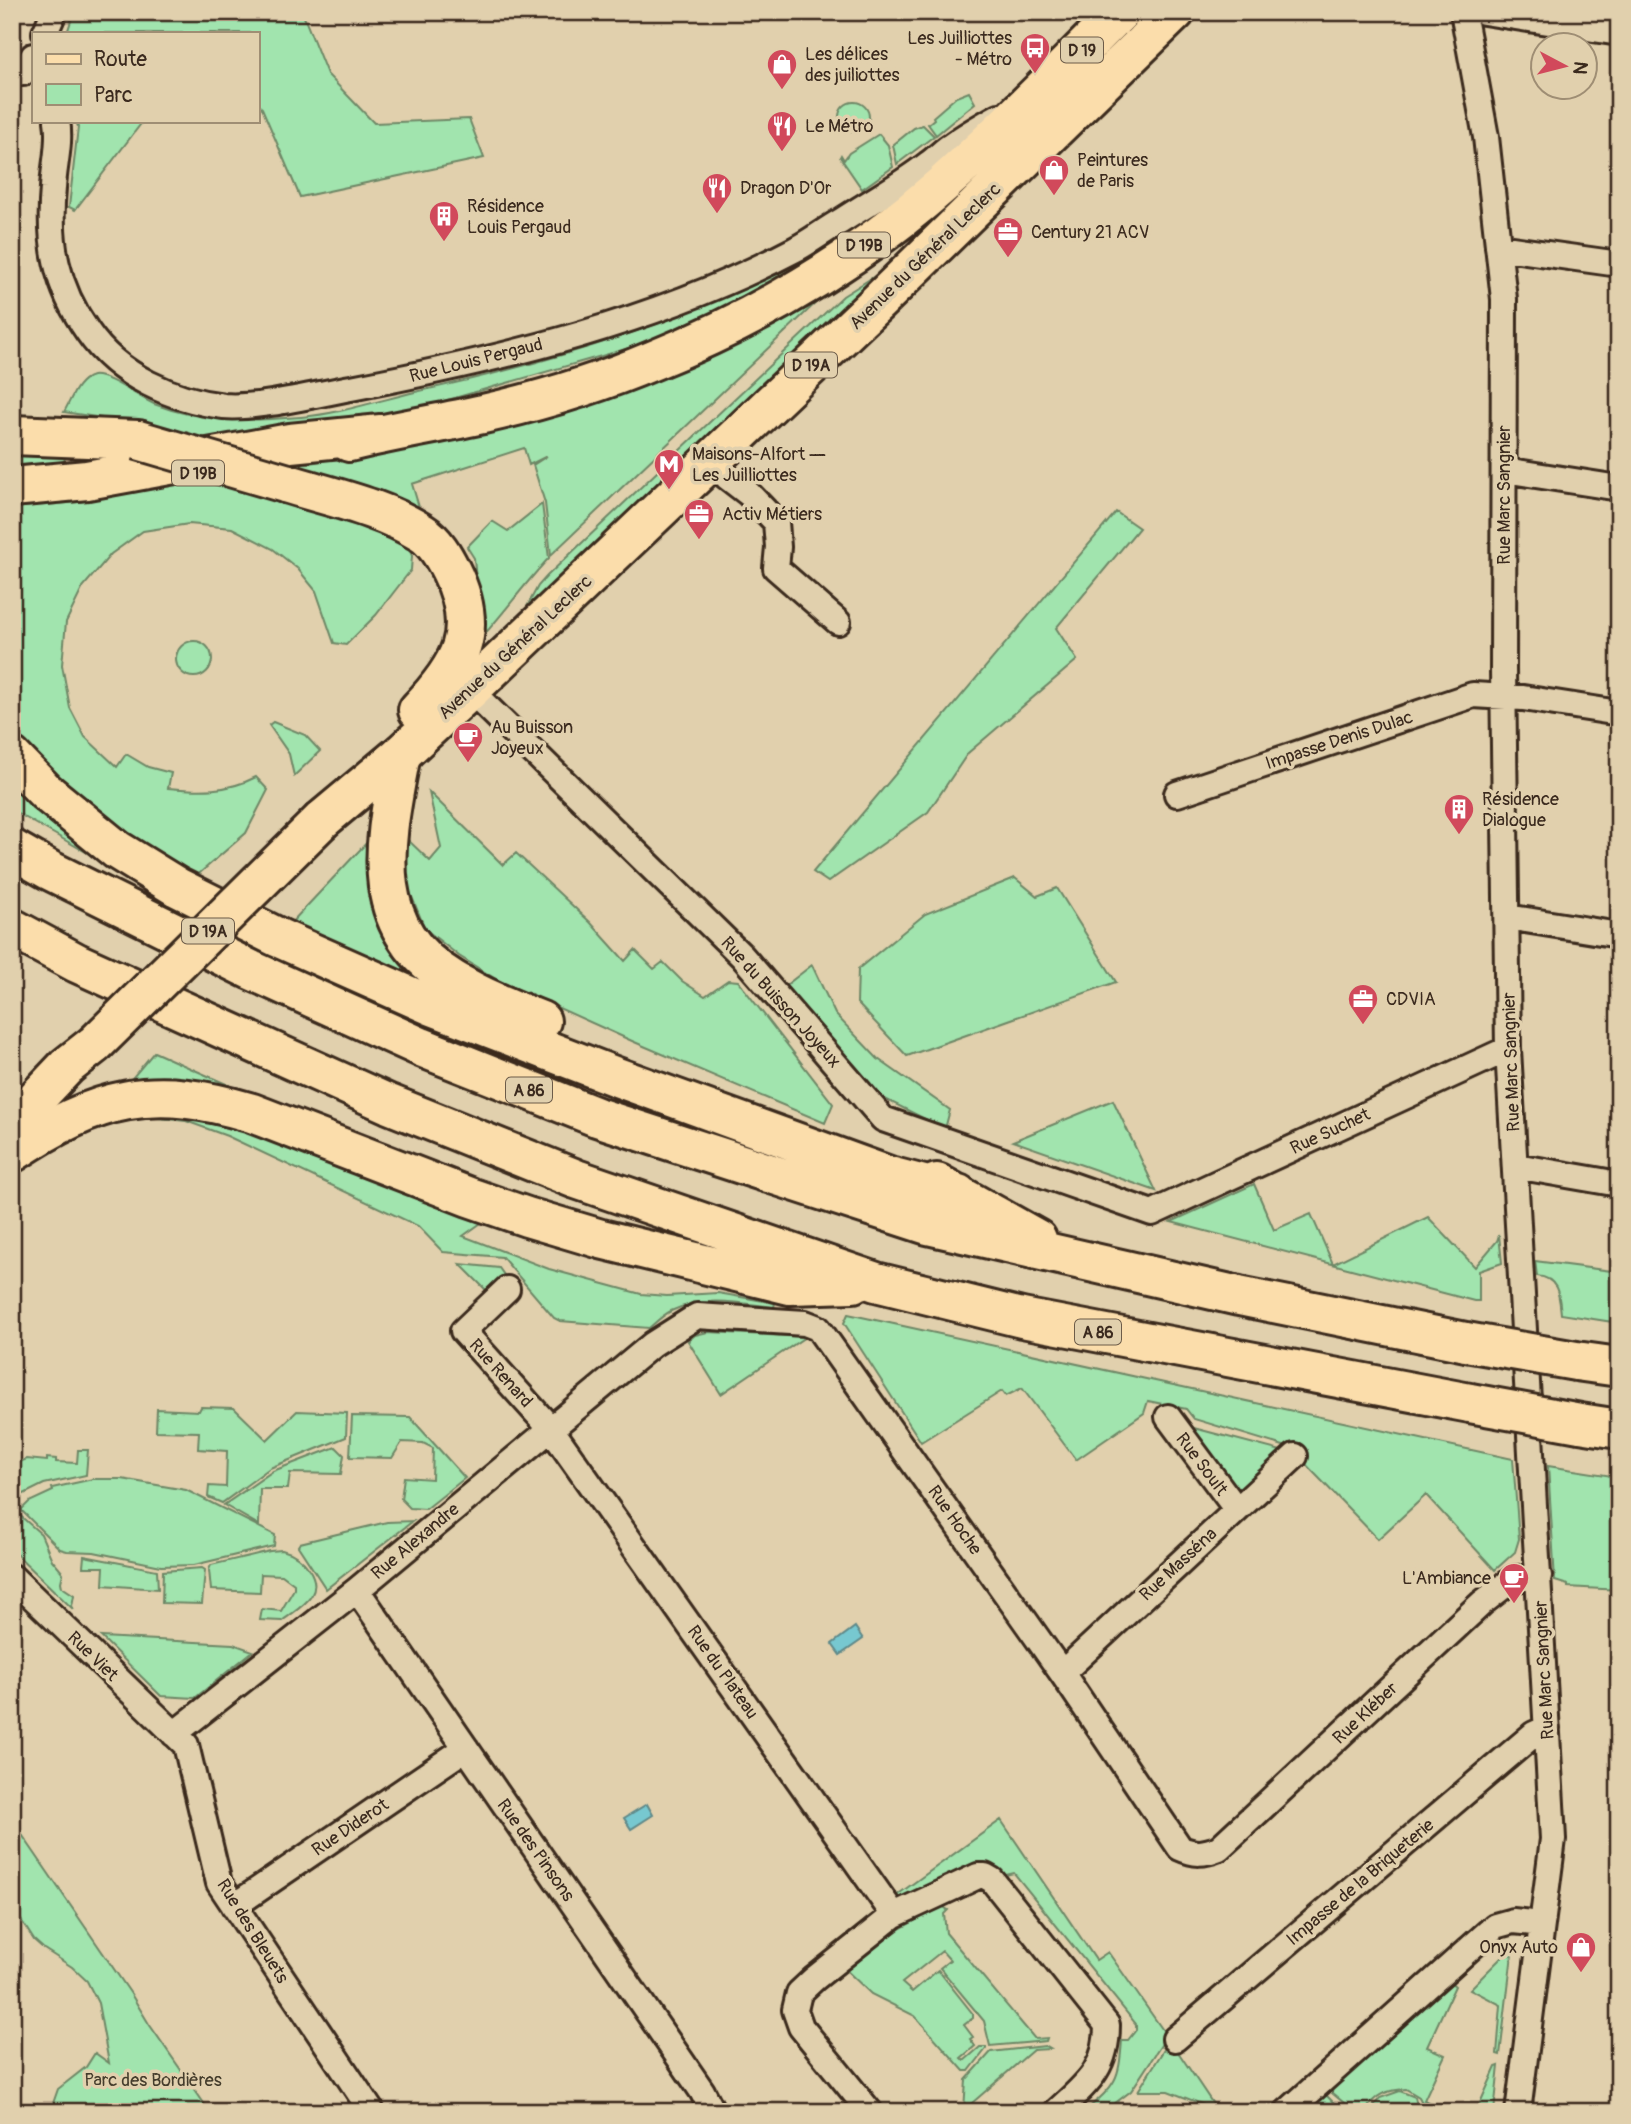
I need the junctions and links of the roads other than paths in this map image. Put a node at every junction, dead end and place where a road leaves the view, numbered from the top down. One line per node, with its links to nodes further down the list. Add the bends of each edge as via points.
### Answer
1 (54, 12): 5 (street)
2 (1120, 12): 4 (street); 7 (main road, D 19)
3 (1472, 13): 6 (street); 9 (street, Rue Marc Sangnier)
4 (1162, 25): 13 (main road, Avenue du Général Leclerc / D 19A)
5 (45, 32)
6 (1619, 33)
7 (1044, 88): 8 (street, Rue Louis Pergaud, via 797,249 686,298 466,366 314,395 227,406 190,400 146,383 110,358 76,314 63,289 51,239); 11 (main road, D 19B, via 941,185 877,236 809,283 738,321 654,360 544,398)
8 (57, 122)
9 (1497, 247): 10 (street); 14 (street, Rue Marc Sangnier, via 1504,299)
10 (1619, 264)
11 (381, 434): 15 (main road, via 290,443 87,480); 17 (main road, D 19B, via 114,489)
12 (12, 435): 25 (main road, bridge, via 138,440 380,513 423,534 441,551 460,590 465,615 455,665 336,793)
13 (713, 458): 18 (street, via 776,522 776,568); 19 (main road, Avenue du Général Leclerc / D 19A)
14 (1504, 470): 16 (street); 20 (street, Rue Marc Sangnier)
15 (12, 487)
16 (1619, 488)
17 (12, 498)
18 (838, 622)
19 (470, 690): 22 (main road, Avenue du Général Leclerc / D 19A); 38 (street, Rue du Buisson Joyeux, via 742,956 883,1119)
20 (1503, 696): 21 (street, Impasse Denis Dulac); 24 (street, Impasse Denis Dulac, via 1473,695); 27 (street, Rue Marc Sangnier)
21 (1619, 713)
22 (401, 754): 25 (main road, Avenue du Général Leclerc / D 19A); 37 (main road, via 385,873 398,925 426,961 501,1004 895,1164)
23 (12, 757): 37 (main road, via 46,792 117,850 177,887 279,938 430,1005 614,1076 888,1176)
24 (1177, 794)
25 (327, 815): 31 (main road, D 19A, bridge)
26 (12, 849): 39 (main road, A 86, via 251,970 421,1047 597,1117 928,1226)
27 (1507, 917): 29 (street); 30 (street, Rue Marc Sangnier)
28 (12, 928): 40 (main road, A 86, via 77,963 389,1104 576,1179)
29 (1619, 934)
30 (1508, 1049): 35 (street, Rue Marc Sangnier); 38 (street, Rue Suchet)
31 (81, 1055): 32 (main road); 33 (main road, D 19A)
32 (12, 1102)
33 (12, 1124)
34 (12, 1153): 40 (main road, via 76,1115 114,1101 192,1098 252,1113 469,1197 601,1239 790,1285)
35 (1516, 1166): 36 (street); 49 (street, Rue Marc Sangnier)
36 (1619, 1184)
37 (958, 1194): 39 (main road)
38 (1152, 1213)
39 (1072, 1259): 43 (main road, A 86, bridge, via 1466,1342)
40 (876, 1282): 46 (main road, A 86, bridge, via 1022,1318)
41 (507, 1289): 45 (street, Rue Renard, via 463,1331)
42 (653, 1344): 45 (street, Rue Alexandre); 52 (street, Rue Hoche, via 697,1316 805,1323 818,1328)
43 (1619, 1367)
44 (1168, 1418): 48 (street, Rue Soult)
45 (551, 1429): 51 (street, Rue Alexandre); 58 (street, Rue du Plateau)
46 (1619, 1429)
47 (1295, 1456): 48 (street, Rue Masséna)
48 (1237, 1510): 52 (street, Rue Masséna)
49 (1539, 1576): 53 (street, Rue Marc Sangnier); 56 (street, Rue Kléber, via 1513,1579 1219,1848)
50 (12, 1577): 54 (street, Rue Viet)
51 (357, 1590): 54 (street, Rue Alexandre); 55 (street, Rue des Pinsons)
52 (1062, 1673): 56 (street, Rue Hoche, via 1180,1848)
53 (1547, 1728): 59 (street, Rue Marc Sangnier, via 1553,1839); 60 (street, Impasse de la Briqueterie, via 1534,1734)
54 (174, 1734): 57 (street, Rue des Bleuets, via 186,1745 219,1883)
55 (466, 1748): 57 (street, Rue Diderot); 62 (street, Rue des Pinsons)
56 (1192, 1853)
57 (234, 1906): 61 (street, Rue des Bleuets)
58 (894, 1915): 63 (street, via 814,1979 800,1993 795,2010 801,2027); 64 (street, via 978,1876 992,1880 1107,2025 1101,2064)
59 (1542, 1924): 65 (street, via 1513,1921 1495,1926); 66 (street, Rue Marc Sangnier)
60 (1175, 2039)
61 (372, 2112)
62 (713, 2112)
63 (870, 2112)
64 (1056, 2112)
65 (1287, 2112)
66 (1518, 2112)

